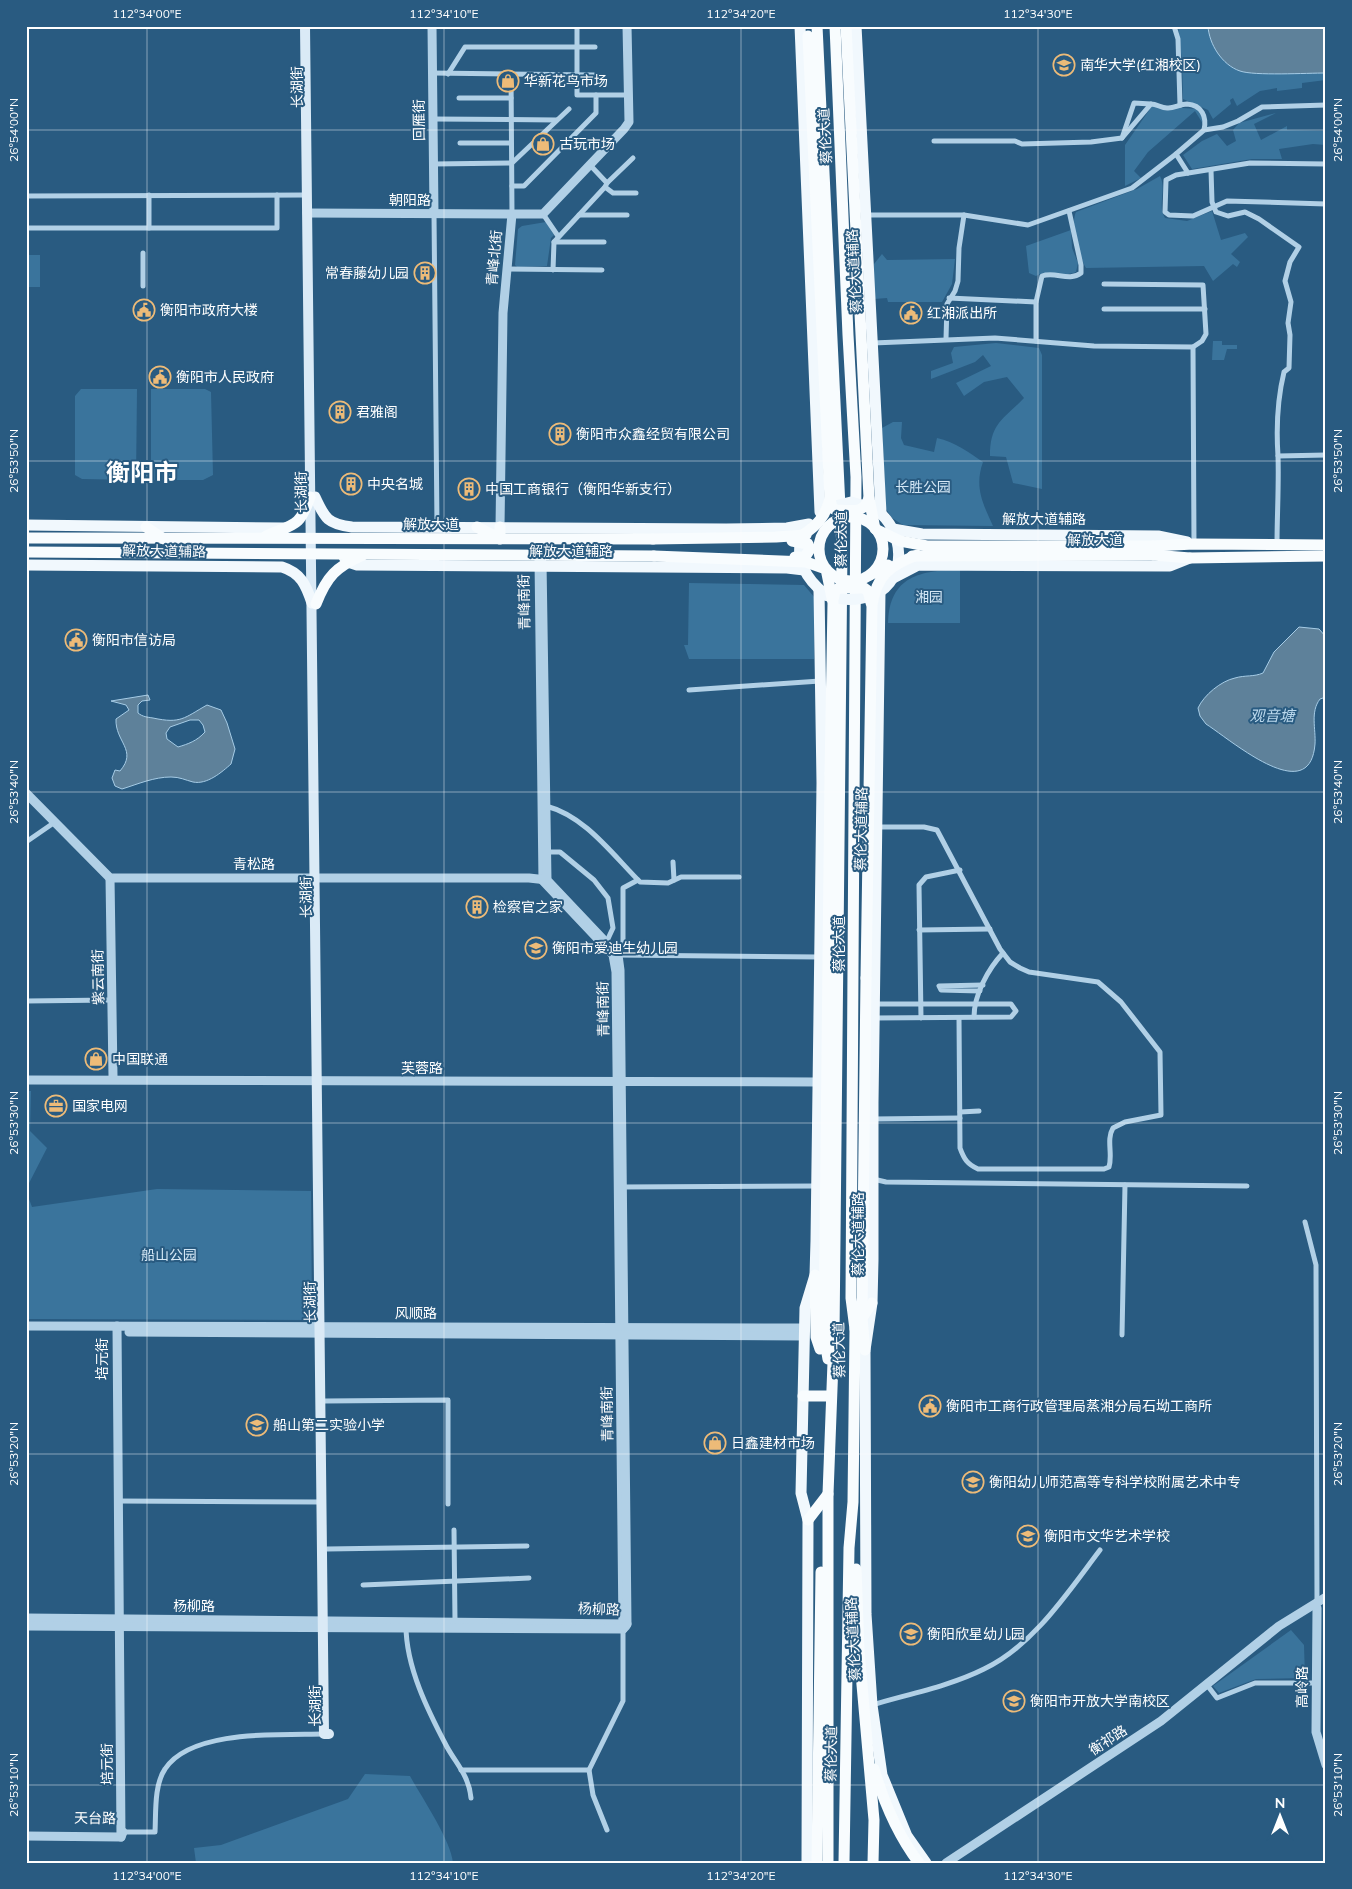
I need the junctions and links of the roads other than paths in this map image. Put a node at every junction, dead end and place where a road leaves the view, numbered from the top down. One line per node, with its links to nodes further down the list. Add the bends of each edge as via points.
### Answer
1 (305, 26): 49 (main road, 长湖街)
2 (310, 26): 54 (main road, 长湖街)
3 (432, 26): 15 (street, 回雁街)
4 (577, 26): 13 (street)
5 (627, 26): 21 (street)
6 (800, 26): 85 (main road)
7 (817, 26): 191 (highway, 蔡伦大道, via 842,549)
8 (835, 26): 183 (highway, 蔡伦大道, via 856,477 851,1298)
9 (846, 26): 84 (highway, bridge)
10 (856, 26): 60 (main road, 蔡伦大道辅路)
11 (1174, 26): 25 (street)
12 (808, 31): 85 (highway, bridge)
13 (577, 47): 14 (street); 16 (street, via 465,47); 19 (street)
14 (595, 47)
15 (432, 74): 16 (street); 28 (street, 回雁街)
16 (448, 74): 17 (street)
17 (511, 74): 19 (street); 23 (street)
18 (594, 74): 19 (street)
19 (577, 75): 20 (street, via 577,95)
20 (596, 95): 21 (street); 45 (street, via 596,113 524,186)
21 (628, 95): 41 (street, via 629,122)
22 (458, 98): 23 (street)
23 (511, 98): 29 (street)
24 (1151, 104): 25 (street, via 1166,108); 32 (street); 32 (street, via 1134,103)
25 (1180, 105): 31 (street, via 1203,110)
26 (1326, 105): 31 (street, via 1262,107 1238,121)
27 (569, 108): 30 (street)
28 (433, 119): 29 (street); 38 (street, 回雁街)
29 (511, 120): 30 (street); 35 (street)
30 (557, 120): 39 (street)
31 (1204, 130): 36 (street)
32 (1122, 138): 33 (street, via 1022,144 1015,141)
33 (934, 141)
34 (460, 143): 35 (street)
35 (511, 143): 39 (street)
36 (1176, 154): 43 (street); 53 (street, via 1132,188)
37 (633, 158): 44 (street)
38 (434, 164): 39 (street); 55 (street, 回雁街)
39 (512, 164): 45 (street)
40 (1326, 164): 42 (street, via 1250,164)
41 (590, 165): 44 (street); 57 (street)
42 (1211, 170): 43 (street); 52 (street)
43 (1188, 173): 52 (street, via 1166,180 1166,215 1193,216)
44 (606, 185): 46 (street, via 613,193); 58 (street)
45 (512, 186): 56 (street)
46 (636, 193)
47 (150, 195): 48 (street); 50 (street); 63 (street)
48 (277, 195): 49 (street); 63 (street, via 277,228)
49 (307, 195): 54 (main road, 长湖街)
50 (26, 196)
51 (1326, 204): 52 (street, via 1227,201)
52 (1214, 207): 82 (street, via 1216,212 1228,216 1245,212 1299,247 1290,262 1285,281 1291,302 1288,323 1290,360 1277,397)
53 (1069, 211): 61 (street, via 1028,226); 74 (street, via 1081,273 1070,277 1042,276)
54 (310, 213): 55 (street, 朝阳路); 83 (main road, 长湖街)
55 (434, 214): 56 (street, 朝阳路); 91 (street)
56 (512, 214): 57 (street, 青峰北街); 68 (street, 青峰北街)
57 (542, 214): 64 (street)
58 (579, 215): 59 (street); 64 (street)
59 (627, 215)
60 (866, 215): 61 (street); 79 (main road, 蔡伦大道辅路)
61 (964, 215): 73 (street, via 958,281)
62 (26, 228): 63 (street)
63 (149, 228)
64 (558, 236): 65 (street)
65 (554, 242): 66 (street); 69 (street)
66 (604, 242)
67 (143, 254): 72 (street)
68 (507, 269): 69 (street); 96 (street, 青峰北街, via 501,377)
69 (553, 270): 70 (street)
70 (602, 270)
71 (1104, 284): 75 (street, via 1203,285)
72 (143, 286)
73 (949, 298): 74 (street); 77 (street)
74 (1036, 302): 78 (street)
75 (1205, 309): 76 (street); 80 (street, via 1206,334)
76 (1104, 310)
77 (946, 339): 78 (street); 79 (street)
78 (1036, 341): 80 (street, via 1094,346)
79 (872, 343): 86 (main road, 蔡伦大道辅路)
80 (1193, 346): 105 (street)
81 (1326, 455): 82 (street)
82 (1278, 456): 106 (street)
83 (313, 497): 91 (main road, via 324,516 336,525); 93 (highway, via 304,516); 103 (main road, 长湖街)
84 (868, 498): 85 (highway, bridge, via 862,510 836,510); 94 (highway, bridge); 104 (highway, bridge, via 883,526)
85 (826, 506): 86 (main road, bridge, via 851,502); 88 (main road); 97 (highway, bridge, via 827,510 818,524)
86 (877, 511): 95 (main road)
87 (833, 523): 94 (highway, bridge, via 852,518 863,520); 97 (highway, 解放大道, bridge, via 819,532); 121 (highway, bridge, via 825,530 820,545 821,560)
88 (809, 524): 96 (main road, 解放大道辅路, via 787,528); 122 (main road, via 802,538 800,555)
89 (26, 525): 90 (main road, 解放大道辅路)
90 (143, 527): 93 (main road, 解放大道辅路); 100 (highway); 101 (highway)
91 (438, 527): 92 (main road)
92 (477, 527): 96 (highway)
93 (285, 528): 102 (highway)
94 (875, 529): 104 (highway, 解放大道, bridge); 123 (highway, bridge, via 883,551)
95 (893, 529): 105 (main road, 解放大道辅路, via 922,534 1158,536); 124 (main road, via 899,557)
96 (500, 533): 99 (highway, 解放大道, bridge, via 653,539); 103 (highway, 解放大道)
97 (801, 536): 99 (highway, 解放大道, bridge)
98 (26, 538): 100 (highway, 解放大道)
99 (734, 538): 115 (highway, bridge, via 805,542 810,549 805,557)
100 (123, 539): 101 (highway, 解放大道)
101 (164, 539): 102 (highway, 解放大道)
102 (261, 539): 103 (highway, 解放大道)
103 (313, 539): 111 (main road, 长湖街)
104 (900, 541): 108 (highway, 解放大道, bridge, via 927,546)
105 (1194, 544): 106 (highway, 解放大道); 108 (highway, 解放大道)
106 (1277, 545): 107 (highway, 解放大道)
107 (1326, 545)
108 (1154, 550): 112 (highway, 解放大道, bridge); 116 (highway, 解放大道)
109 (26, 552): 110 (highway)
110 (165, 552): 111 (highway); 120 (main road)
111 (313, 553): 114 (highway); 127 (main road, 长湖街)
112 (917, 556): 123 (highway, 解放大道, bridge, via 894,561); 126 (highway, bridge, via 900,562 881,576)
113 (1326, 556): 116 (highway, 解放大道)
114 (345, 558): 118 (highway, via 365,554); 118 (main road, 解放大道辅路, via 357,565); 127 (highway, via 324,582)
115 (734, 558): 117 (highway, bridge); 118 (highway, bridge, via 654,556)
116 (1190, 558): 124 (main road, via 1170,566 918,564)
117 (791, 561): 121 (highway, bridge); 125 (highway, bridge, via 816,572)
118 (540, 562): 122 (main road, 解放大道辅路); 132 (street, 青峰南街); 142 (street, 青峰南街)
119 (26, 565): 120 (main road, 解放大道辅路)
120 (176, 566): 127 (main road, 解放大道辅路, via 282,567 301,578)
121 (826, 569): 123 (highway, bridge, via 842,580 852,581); 125 (highway, bridge)
122 (804, 570): 125 (main road, via 812,584)
123 (870, 575)
124 (893, 578): 126 (main road)
125 (827, 594): 126 (highway, bridge, via 839,588 864,588); 128 (main road); 130 (highway, bridge)
126 (876, 597): 134 (main road, 蔡伦大道辅路); 155 (highway, bridge, via 866,978)
127 (314, 603): 141 (main road, 长湖街)
128 (820, 681): 129 (street); 130 (main road)
129 (689, 690)
130 (827, 780): 150 (highway)
131 (26, 793): 133 (street)
132 (546, 806): 136 (street, 青峰南街); 143 (street, via 564,811 582,824)
133 (55, 822): 135 (street); 140 (street)
134 (876, 827): 138 (street, via 937,830); 155 (main road, 蔡伦大道辅路)
135 (26, 842)
136 (547, 852): 142 (street, 青峰南街); 147 (street, via 560,852 594,880 608,898 613,928)
137 (673, 862): 144 (street)
138 (960, 870): 145 (street); 146 (street, via 921,880)
139 (739, 877): 144 (street, via 681,877)
140 (110, 878): 141 (street, 青松路); 153 (street, 紫云南街)
141 (317, 878): 142 (street, 青松路); 164 (main road, 长湖街)
142 (545, 879): 147 (street); 149 (street)
143 (638, 880): 144 (street); 149 (street, via 623,888 623,945)
144 (674, 880)
145 (990, 929): 146 (street); 148 (street)
146 (919, 930): 156 (street)
147 (606, 943): 149 (street)
148 (1003, 953): 151 (street); 169 (street, via 1010,962 1029,972 1098,982 1111,992 1160,1052 1162,1112 1158,1117 1125,1122 1113,1128 1109,1167 1104,1169 978,1169 971,1166 962,1154)
149 (616, 955): 150 (street); 165 (street, 青峰南街, via 621,983)
150 (824, 957): 166 (highway)
151 (983, 985): 152 (street); 152 (street, via 939,986 941,990)
152 (980, 991): 157 (street)
153 (112, 1000): 154 (street); 162 (street, 紫云南街)
154 (26, 1001)
155 (871, 1002): 156 (street); 158 (main road, 蔡伦大道辅路); 171 (highway)
156 (920, 1004): 157 (street); 159 (street)
157 (974, 1004): 161 (street); 161 (street, via 1011,1004 1016,1011 1011,1017)
158 (874, 1018): 159 (street); 170 (main road, 蔡伦大道辅路)
159 (921, 1018): 160 (street)
160 (959, 1018): 161 (street); 169 (street)
161 (974, 1018)
162 (113, 1076)
163 (26, 1080): 164 (street, 芙蓉路)
164 (319, 1084): 165 (street, 芙蓉路); 167 (street, 芙蓉路); 185 (main road, 长湖街)
165 (620, 1085): 166 (street, 芙蓉路); 175 (street, 青峰南街)
166 (823, 1085): 173 (highway)
167 (26, 1086)
168 (979, 1111): 169 (street)
169 (960, 1115): 170 (street)
170 (873, 1119): 171 (main road, 蔡伦大道辅路)
171 (868, 1179): 172 (street, via 886,1182); 178 (highway)
172 (1125, 1185): 174 (street); 189 (street)
173 (822, 1186): 175 (street); 177 (highway)
174 (1247, 1186)
175 (621, 1187): 186 (street, 青峰南街)
176 (1305, 1222): 210 (street, via 1316,1265)
177 (821, 1229): 179 (main road); 191 (highway, via 824,1336)
178 (868, 1260): 180 (main road, 蔡伦大道辅路); 181 (highway)
179 (815, 1275): 188 (main road, via 805,1308); 191 (highway, via 816,1337)
180 (872, 1304): 181 (highway); 190 (main road, 蔡伦大道辅路)
181 (862, 1318): 183 (highway); 190 (highway)
182 (26, 1326): 184 (street, 风顺路)
183 (855, 1328): 198 (highway, 蔡伦大道)
184 (117, 1330): 185 (street, 风顺路); 187 (street, 风顺路); 196 (street, 培元街)
185 (322, 1330): 186 (street, 风顺路); 194 (main road, 长湖街); 197 (main road, 长湖街)
186 (622, 1331): 188 (street, 风顺路); 216 (street, 青峰南街)
187 (26, 1332)
188 (805, 1332): 192 (main road)
189 (1122, 1335)
190 (866, 1350): 220 (main road, 蔡伦大道辅路)
191 (831, 1379): 193 (highway, 蔡伦大道)
192 (803, 1396): 193 (highway); 200 (main road, via 801,1493)
193 (831, 1396): 195 (highway, 蔡伦大道)
194 (325, 1401): 197 (main road, 长湖街); 199 (street, via 448,1400)
195 (828, 1494): 200 (highway); 222 (highway, via 819,1603); 236 (highway, 蔡伦大道)
196 (119, 1501): 197 (street); 213 (street, 培元街)
197 (324, 1502): 204 (main road, 长湖街); 214 (main road, 长湖街)
198 (853, 1502): 220 (highway, via 859,1651); 237 (highway, 蔡伦大道, via 849,1548)
199 (448, 1504)
200 (808, 1520): 223 (main road)
201 (454, 1530): 203 (street)
202 (528, 1546): 203 (street)
203 (454, 1547): 204 (street); 207 (street)
204 (327, 1549): 214 (main road, 长湖街)
205 (1100, 1550): 220 (street, via 1043,1623 985,1669)
206 (529, 1578): 207 (street)
207 (454, 1581): 208 (street); 212 (street)
208 (362, 1585)
209 (1326, 1597): 210 (street, 衡祁路)
210 (1320, 1605): 218 (street, 高岭路); 219 (street, 衡祁路, via 1282,1629)
211 (26, 1618): 213 (street, 杨柳路)
212 (454, 1621): 215 (street, 杨柳路); 216 (street, 杨柳路)
213 (120, 1622): 214 (street, 杨柳路); 217 (street, 杨柳路); 232 (street, 培元街)
214 (325, 1624): 215 (street, 杨柳路); 221 (main road, 长湖街, via 329,1734)
215 (406, 1624): 216 (street, 杨柳路); 225 (street, via 406,1638 418,1683 434,1723)
216 (624, 1625): 226 (street, via 623,1701)
217 (26, 1626)
218 (1315, 1683): 219 (street, via 1255,1684 1217,1698); 224 (street, 高岭路, via 1316,1732)
219 (1208, 1686): 241 (street, 衡祁路, via 1162,1721); 242 (street, 衡祁路, via 1163,1724)
220 (868, 1708): 238 (highway); 239 (highway, via 874,1768 881,1793 904,1841); 240 (main road, 蔡伦大道辅路, via 882,1776 907,1836)
221 (324, 1734): 232 (street, via 244,1735 192,1748 164,1769 159,1784 155,1832)
222 (818, 1754): 223 (highway); 228 (highway)
223 (808, 1764): 227 (main road)
224 (1326, 1765)
225 (461, 1770): 226 (street); 229 (street, via 470,1784)
226 (589, 1770): 230 (street, via 593,1795)
227 (808, 1779): 228 (highway); 234 (main road)
228 (818, 1792): 235 (highway)
229 (471, 1798)
230 (607, 1830)
231 (26, 1831): 232 (street, 天台路)
232 (122, 1834): 233 (street, 天台路)
233 (26, 1836)
234 (807, 1863)
235 (817, 1863)
236 (828, 1863)
237 (844, 1863)
238 (874, 1863)
239 (919, 1863)
240 (926, 1863)
241 (946, 1863)
242 (952, 1863)

